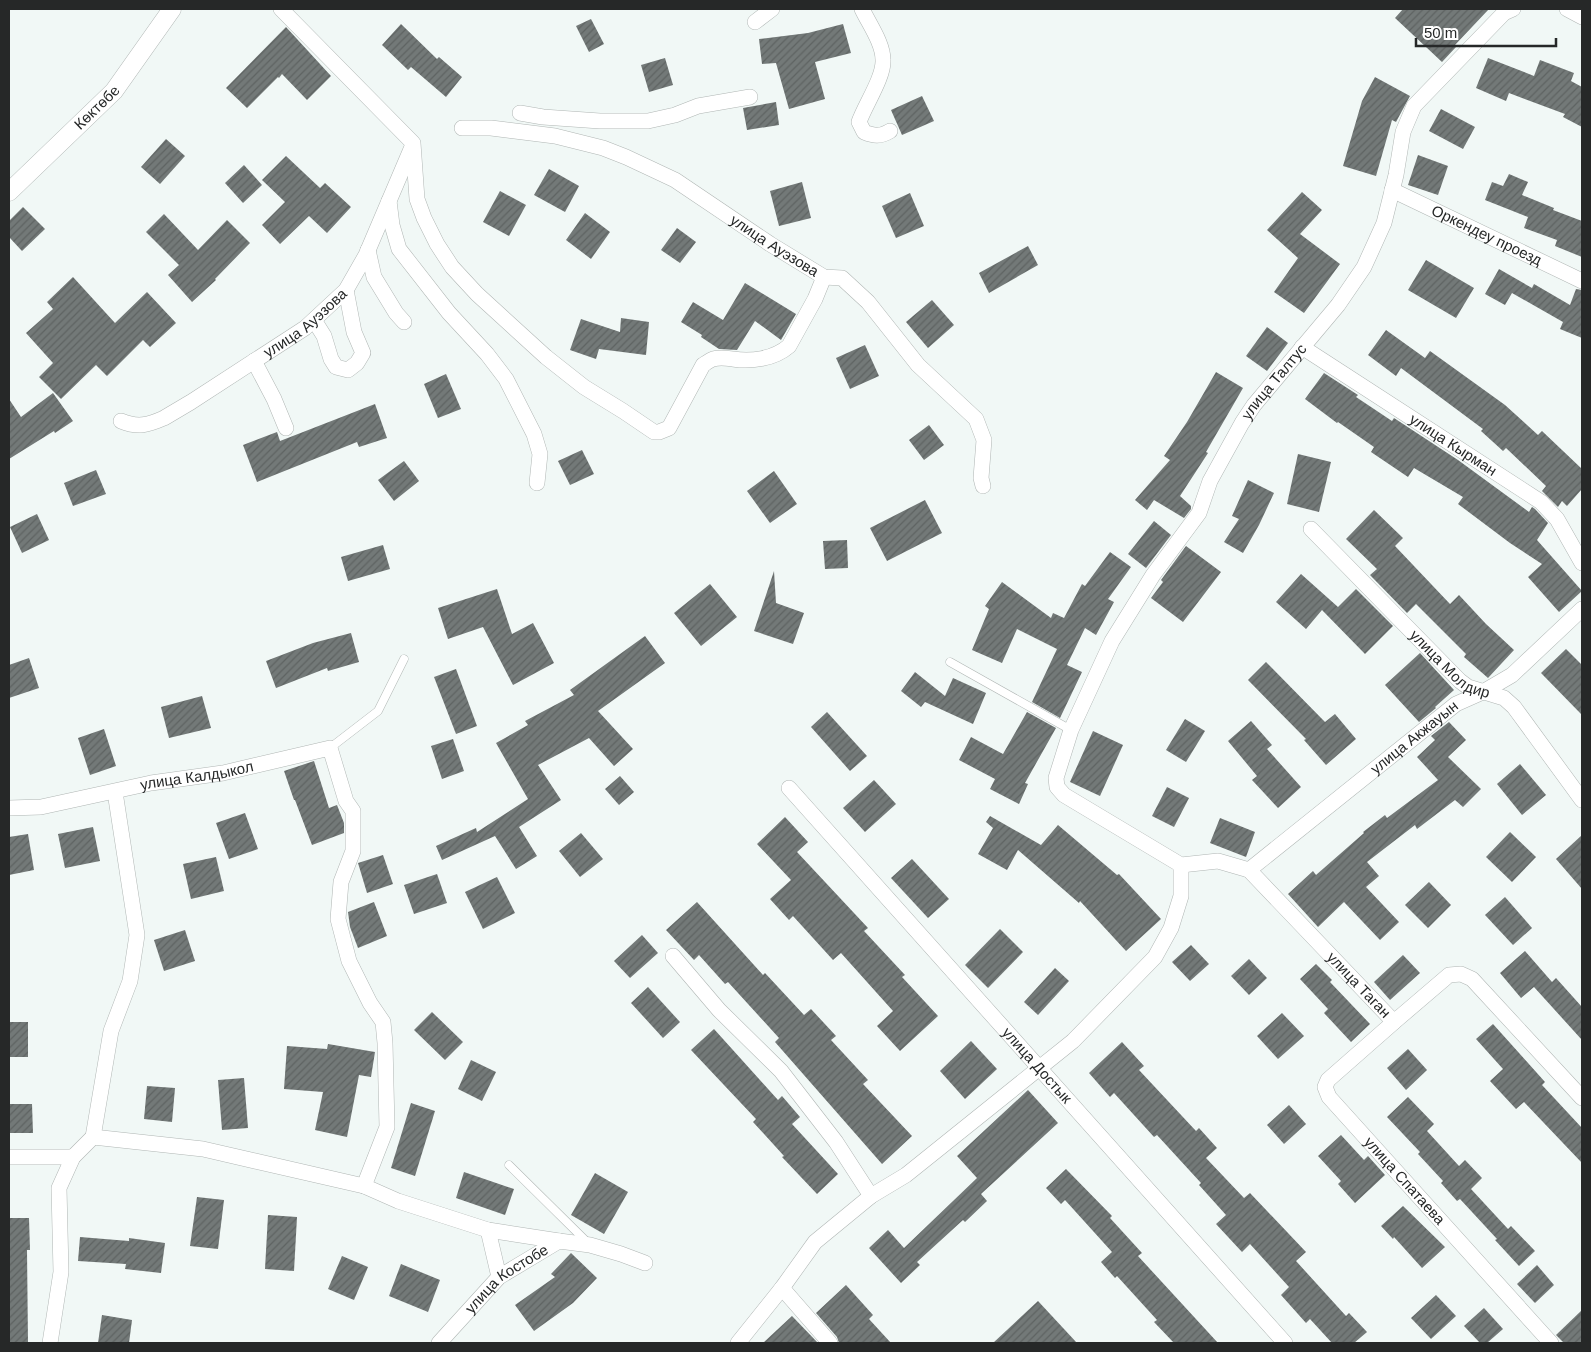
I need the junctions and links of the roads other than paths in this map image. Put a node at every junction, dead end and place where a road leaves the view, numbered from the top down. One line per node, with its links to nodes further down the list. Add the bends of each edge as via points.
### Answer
1 (172, 9): 15 (street, Көктөбе, via 114,91)
2 (282, 9): 13 (street)
3 (772, 9): 8 (street)
4 (862, 9): 12 (street, via 882,49 884,60 859,122 864,132 874,136)
5 (1513, 9): 14 (street, улица Талтус, via 1504,13 1414,106 1403,132)
6 (1568, 9): 7 (street)
7 (1582, 17)
8 (755, 22)
9 (750, 97): 10 (street, via 698,106 648,121 600,121)
10 (520, 113)
11 (462, 128): 18 (street, улица Ауэзова, via 555,136 603,148 645,165 675,180)
12 (890, 132)
13 (414, 143): 16 (street, улица Ауэзова); 18 (street, via 417,199 432,235 452,267 546,357 584,387 654,432 669,428 703,365 712,359 764,358 789,346)
14 (1392, 190): 19 (street, Оркендеу проезд); 23 (street, улица Талтус, via 1384,223 1364,267 1338,305)
15 (9, 192)
16 (389, 200): 17 (street, улица Ауэзова); 27 (street, via 399,248 487,354 509,386 534,434 540,454)
17 (368, 250): 20 (street, улица Ауэзова); 22 (street, via 374,276)
18 (824, 277): 28 (street, улица Ауэзова, via 842,278 854,288 918,365 976,419 984,440)
19 (1582, 281)
20 (346, 290): 21 (street, улица Ауэзова); 21 (street, via 354,332 363,353 357,363 348,370 336,367)
21 (314, 320): 24 (street, улица Ауэзова)
22 (404, 322)
23 (1302, 347): 30 (street, улица Кырман, via 1542,502 1557,519); 35 (street, улица Талтус, via 1242,422 1210,481 1199,513 1153,575 1112,641)
24 (254, 361): 25 (street, улица Ауэзова, via 164,418 147,425); 26 (street)
25 (121, 422)
26 (286, 428)
27 (537, 483)
28 (983, 486)
29 (1311, 529): 34 (street, улица Молдир, via 1460,681)
30 (1582, 563)
31 (1582, 609): 34 (street, улица Акжауын, via 1512,676)
32 (404, 659): 36 (lane, via 378,711)
33 (950, 662): 35 (lane)
34 (1483, 692): 39 (street, улица Молдир, via 1504,698 1514,707); 42 (street, улица Акжауын, via 1456,704)
35 (1071, 730): 41 (street, улица Талтус, via 1056,778 1057,787 1064,795)
36 (330, 748): 38 (street, улица Калдыкол, via 222,773 151,783); 51 (street, via 346,801 353,811 353,851 341,882 338,919 349,961 383,1022 385,1043 387,1127)
37 (789, 788): 45 (street, улица Достык)
38 (115, 792): 40 (street, улица Калдыкол, via 41,807); 47 (street, via 137,935 130,981 111,1031)
39 (1582, 800)
40 (9, 808)
41 (1182, 865): 42 (street, via 1218,861); 45 (street, via 1181,896 1171,928 1155,957 1073,1041)
42 (1249, 870): 44 (street, улица Таган)
43 (673, 956): 52 (street, via 719,1010 781,1072 836,1142)
44 (1394, 1022): 46 (street, улица Таган, via 1449,975 1461,974 1472,979); 64 (street, улица Спатаева, via 1328,1080 1325,1088)
45 (1039, 1068): 52 (street, via 906,1175); 63 (street, улица Достык)
46 (1582, 1098)
47 (94, 1137): 49 (street); 51 (street, via 203,1149)
48 (9, 1157): 49 (street)
49 (73, 1157): 59 (street, via 59,1188 61,1272)
50 (510, 1165): 55 (lane)
51 (364, 1186): 53 (street, via 398,1201)
52 (871, 1196): 58 (street, via 815,1242)
53 (488, 1230): 54 (street); 57 (street)
54 (559, 1242): 55 (street, улица Костобе); 57 (street, улица Костобе)
55 (590, 1245): 56 (street, улица Костобе)
56 (645, 1264)
57 (499, 1277): 60 (street, улица Костобе)
58 (782, 1288): 61 (street); 62 (street)
59 (50, 1343)
60 (439, 1343)
61 (738, 1343)
62 (830, 1343)
63 (1285, 1343)
64 (1551, 1343)

